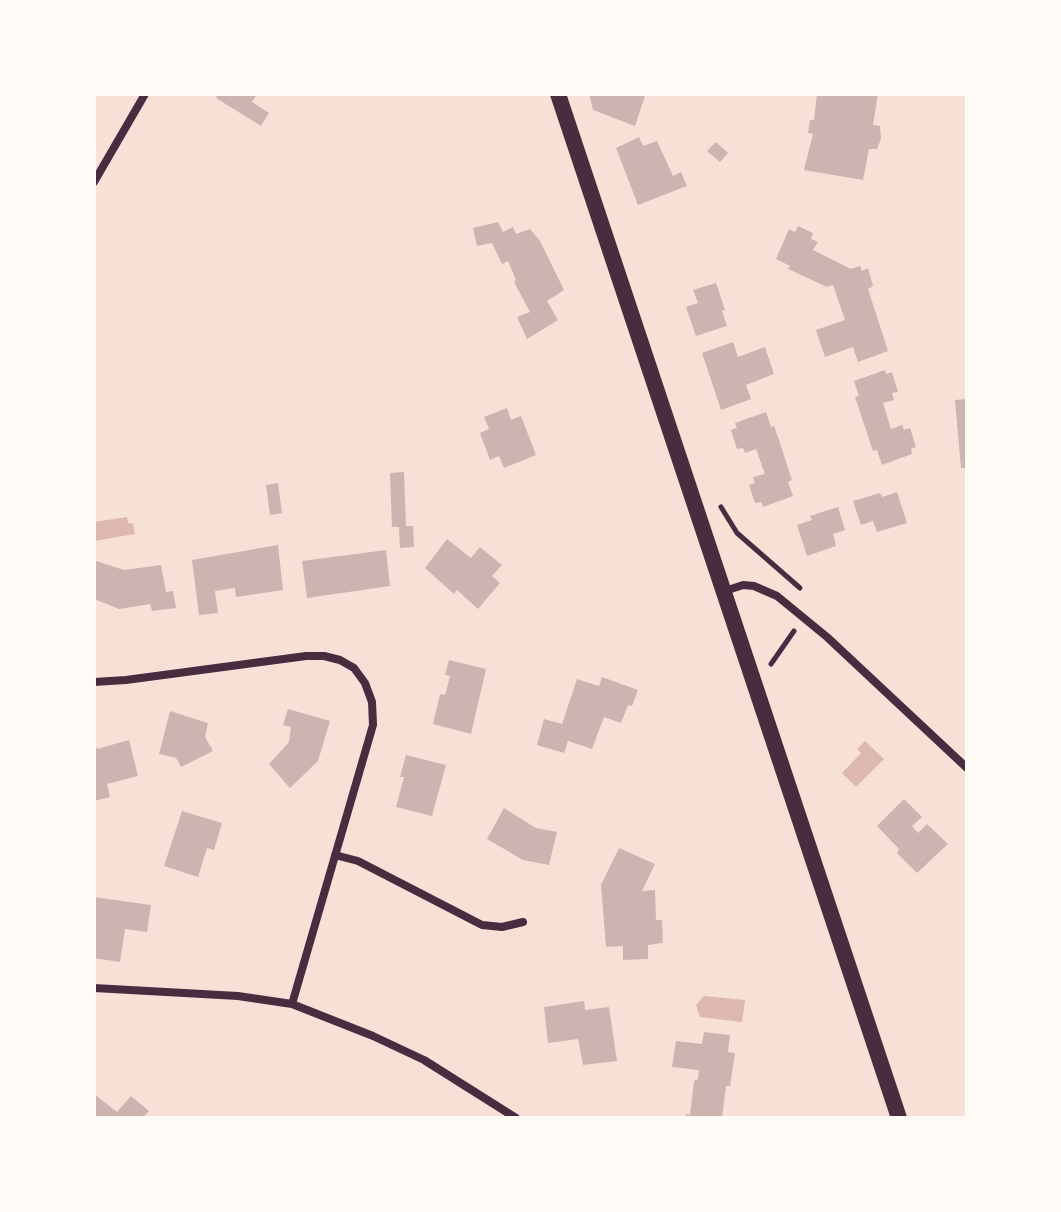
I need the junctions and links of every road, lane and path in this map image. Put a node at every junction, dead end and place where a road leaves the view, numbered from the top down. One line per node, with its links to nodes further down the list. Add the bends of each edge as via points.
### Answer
1 (145, 94): 3 (street)
2 (558, 94): 5 (main road)
3 (94, 182)
4 (718, 500): 6 (path, via 737,533)
5 (725, 591): 10 (street, via 754,586 777,596); 16 (main road)
6 (809, 598)
7 (794, 631): 8 (path)
8 (768, 668)
9 (94, 682): 11 (street, via 306,656 340,660 354,668 372,702 373,725)
10 (967, 768)
11 (335, 855): 12 (street, via 358,861 482,925); 14 (street)
12 (523, 922)
13 (94, 988): 14 (street)
14 (292, 1004): 15 (street, via 424,1060)
15 (516, 1118)
16 (899, 1118)

